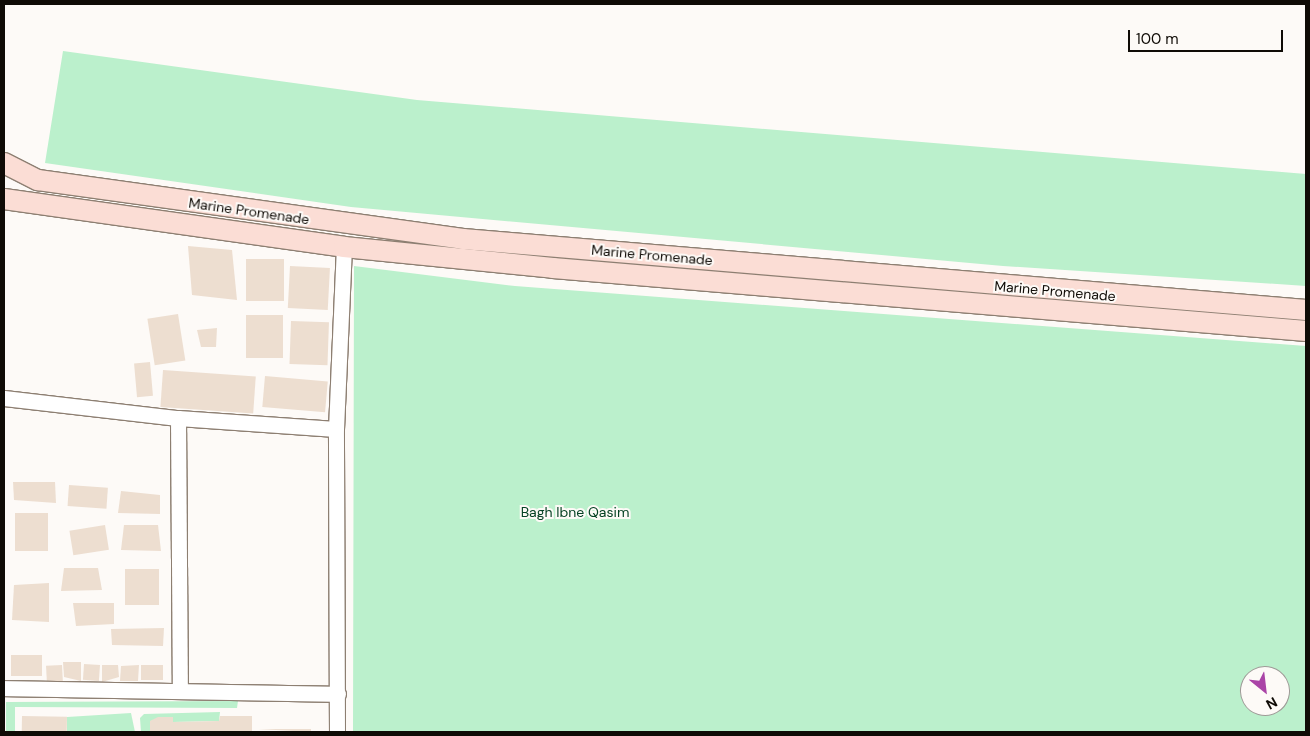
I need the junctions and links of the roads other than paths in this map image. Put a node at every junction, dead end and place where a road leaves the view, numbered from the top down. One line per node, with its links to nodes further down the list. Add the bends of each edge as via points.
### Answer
1 (4, 163): 4 (main road, Marine Promenade, via 38,180 344,225)
2 (4, 199): 3 (main road, Marine Promenade)
3 (344, 247): 6 (main road, Marine Promenade); 12 (street)
4 (948, 283): 5 (main road, Marine Promenade); 6 (main road, via 953,294)
5 (1005, 286): 7 (main road, via 998,293); 8 (main road, Marine Promenade)
6 (945, 304): 7 (main road, Marine Promenade)
7 (1002, 308): 9 (main road, Marine Promenade)
8 (1306, 310)
9 (1306, 331)
10 (4, 398): 11 (street)
11 (178, 418): 12 (street); 14 (street)
12 (336, 429): 15 (street)
13 (4, 688): 14 (street)
14 (180, 690): 15 (street)
15 (338, 694): 16 (street)
16 (337, 732)

